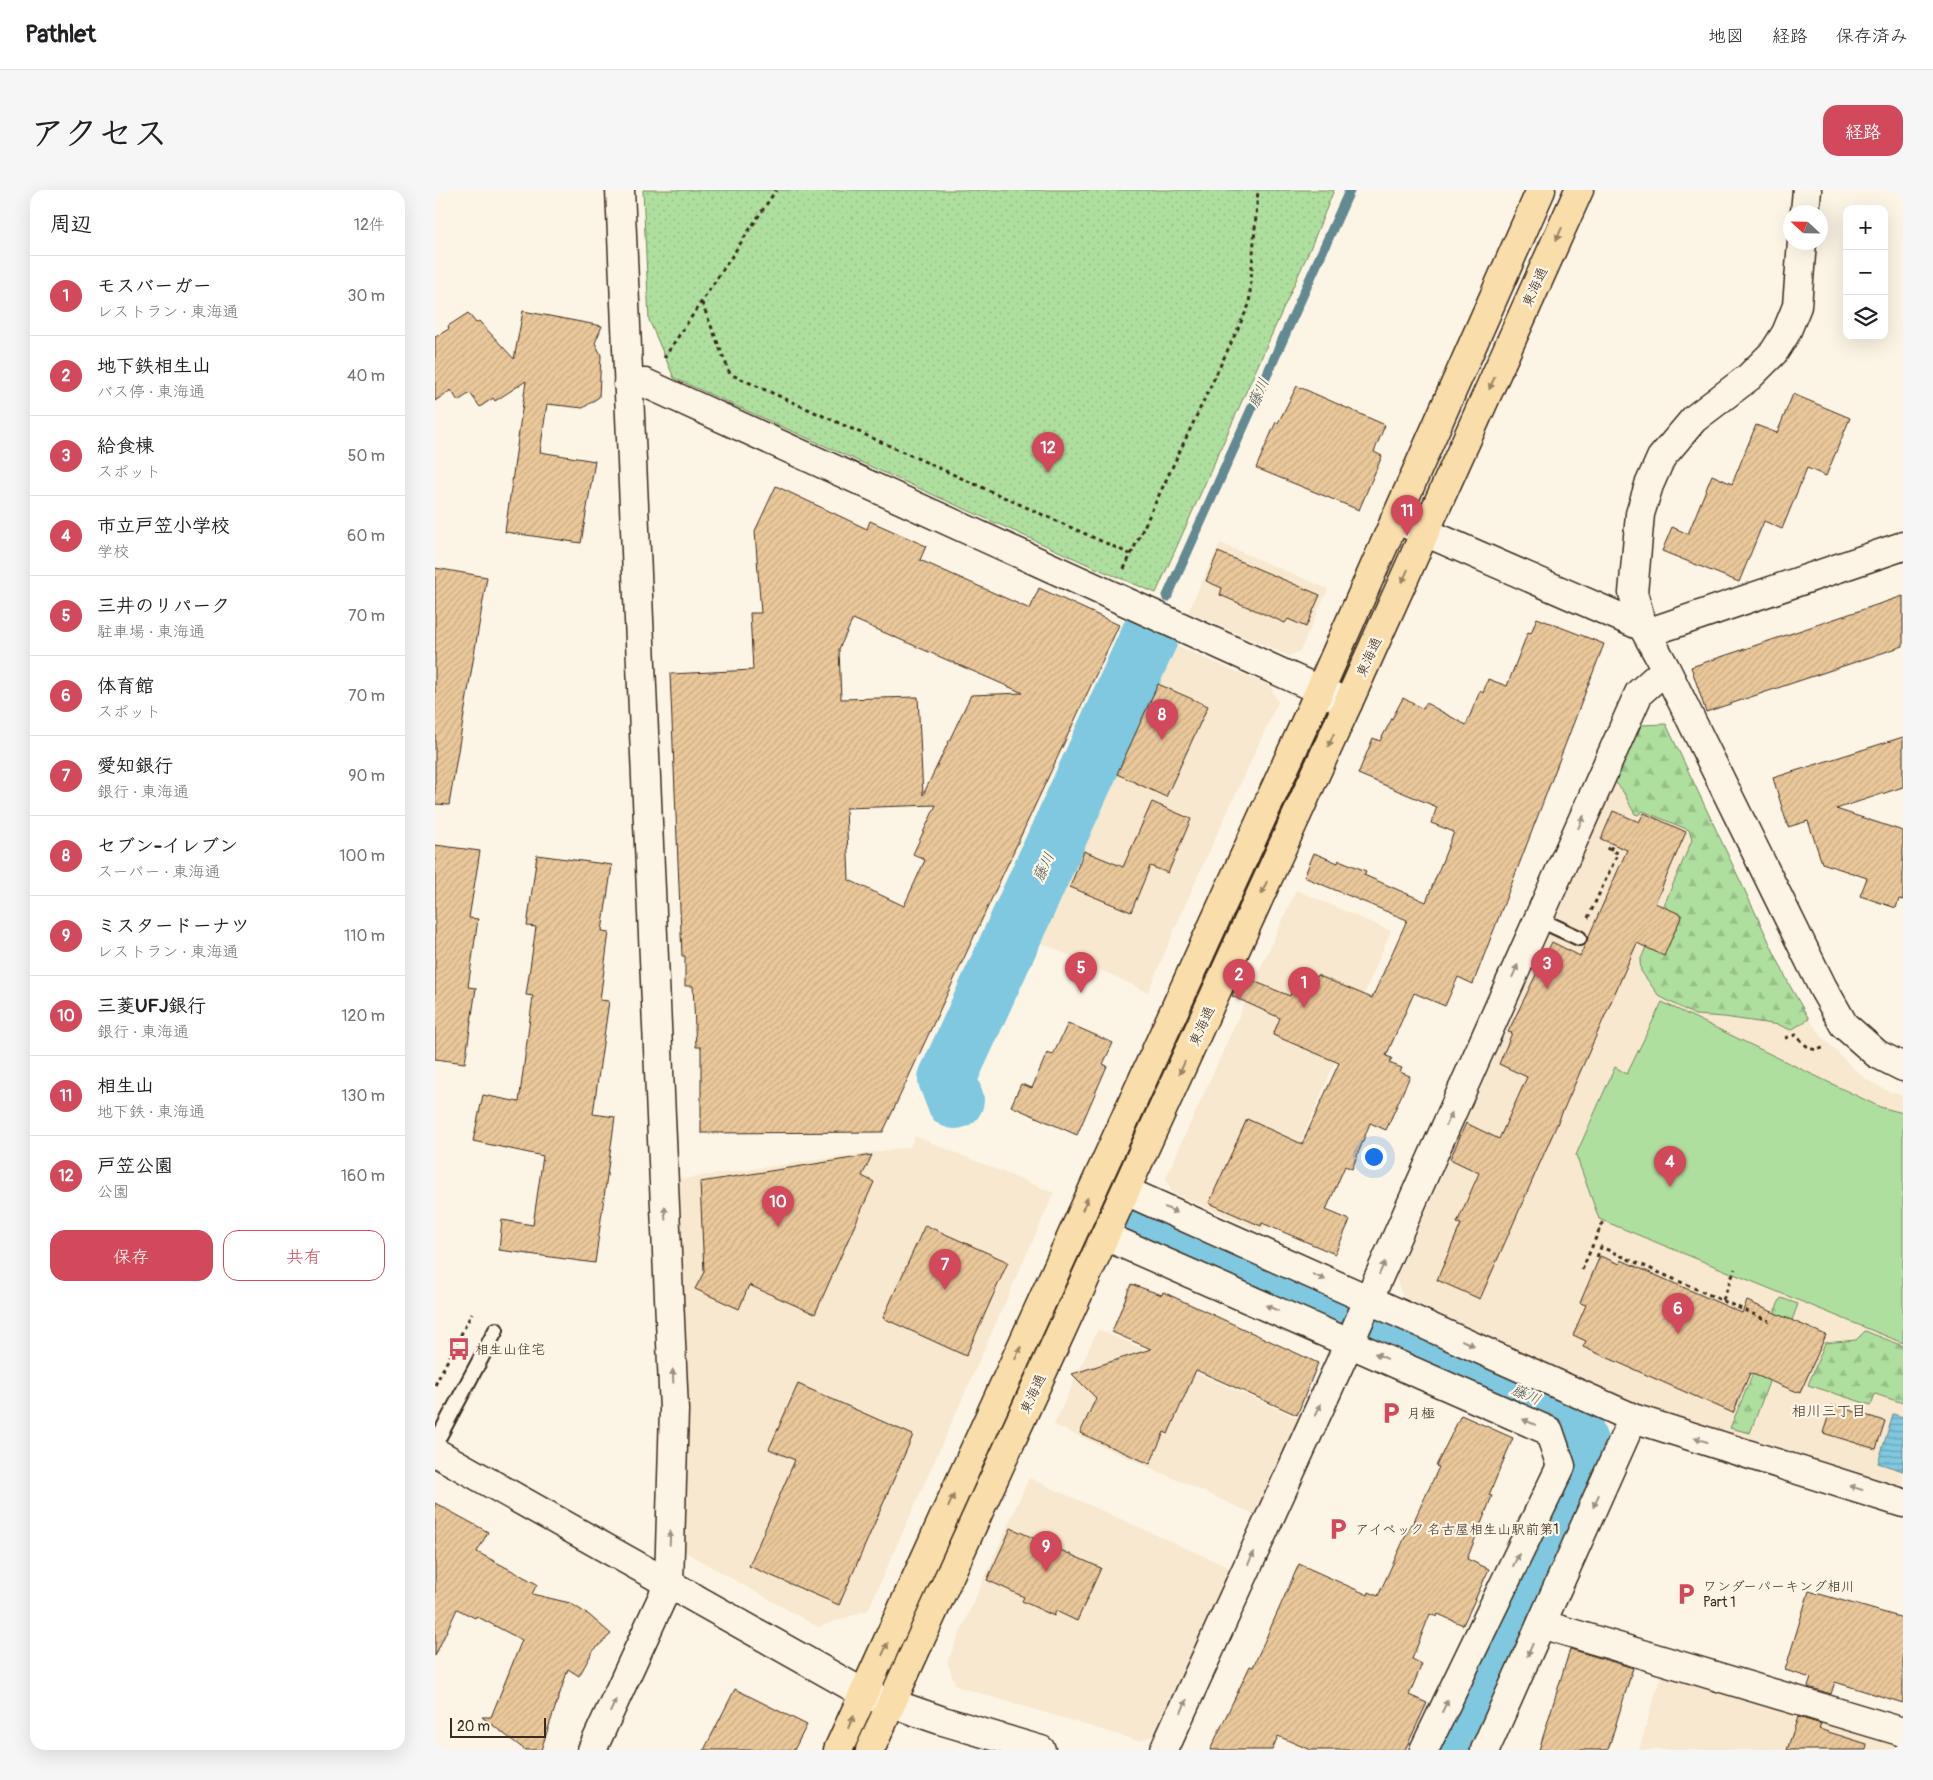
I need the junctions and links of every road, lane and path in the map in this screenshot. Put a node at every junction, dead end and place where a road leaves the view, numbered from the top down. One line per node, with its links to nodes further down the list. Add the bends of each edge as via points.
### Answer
1 (620, 190): 10 (street)
2 (776, 190): 9 (path)
3 (1257, 190): 14 (path, via 1249,305)
4 (1541, 190): 11 (main road)
5 (1579, 190): 12 (main road, 東海通, one-way to 12)
6 (1807, 190): 7 (street)
7 (1806, 205)
8 (1801, 250): 16 (street, via 1797,306 1786,334 1774,352 1749,377 1694,419 1661,458 1649,485 1640,514 1633,593)
9 (701, 303): 10 (path); 14 (path, via 730,374)
10 (637, 384): 15 (street); 44 (street, one-way to 10, via 674,1410)
11 (1395, 520): 12 (street); 18 (main road)
12 (1425, 532): 16 (street); 19 (main road, 東海通, one-way to 19)
13 (1903, 546): 16 (street)
14 (1130, 554): 15 (path)
15 (1113, 597): 18 (street)
16 (1645, 630): 17 (street)
17 (1666, 669): 23 (street, one-way to 17, via 1639,693); 27 (street, via 1844,1025 1877,1054)
18 (1319, 692): 19 (street); 46 (main road, one-way to 18)
19 (1348, 704): 28 (main road, 東海通, one-way to 28)
20 (1613, 844): 22 (path)
21 (1601, 846): 22 (path)
22 (1610, 850): 24 (path, via 1618,853)
23 (1538, 919): 24 (lane); 36 (street, one-way to 23)
24 (1579, 938)
25 (1785, 1038): 26 (path, via 1796,1035 1811,1049 1817,1050)
26 (1829, 1044)
27 (1903, 1067)
28 (1127, 1191): 30 (main road, 東海通); 36 (street, one-way to 36)
29 (1603, 1221): 33 (path)
30 (1105, 1236): 36 (street, one-way to 30); 47 (main road, 東海通)
31 (1597, 1257): 34 (path, via 1601,1247)
32 (1735, 1269): 34 (path)
33 (1582, 1270)
34 (1723, 1300): 37 (path)
35 (472, 1313): 39 (path)
36 (1359, 1320): 40 (street, one-way to 40); 53 (street, one-way to 36); 54 (street, one-way to 36, via 1561,1466 1549,1431)
37 (1769, 1321)
38 (496, 1330): 41 (lane)
39 (435, 1385)
40 (1633, 1418): 43 (street, one-way to 40); 45 (street, one-way to 45)
41 (435, 1444)
42 (435, 1452): 44 (street)
43 (1903, 1503)
44 (669, 1583): 46 (street); 49 (street, one-way to 44)
45 (1541, 1624): 48 (street); 55 (street, one-way to 55)
46 (865, 1694): 47 (street); 50 (main road, one-way to 46)
47 (891, 1704): 51 (main road, 東海通); 52 (street)
48 (1903, 1732)
49 (592, 1750)
50 (838, 1750)
51 (870, 1750)
52 (1041, 1750)
53 (1164, 1750)
54 (1424, 1750)
55 (1485, 1750)

